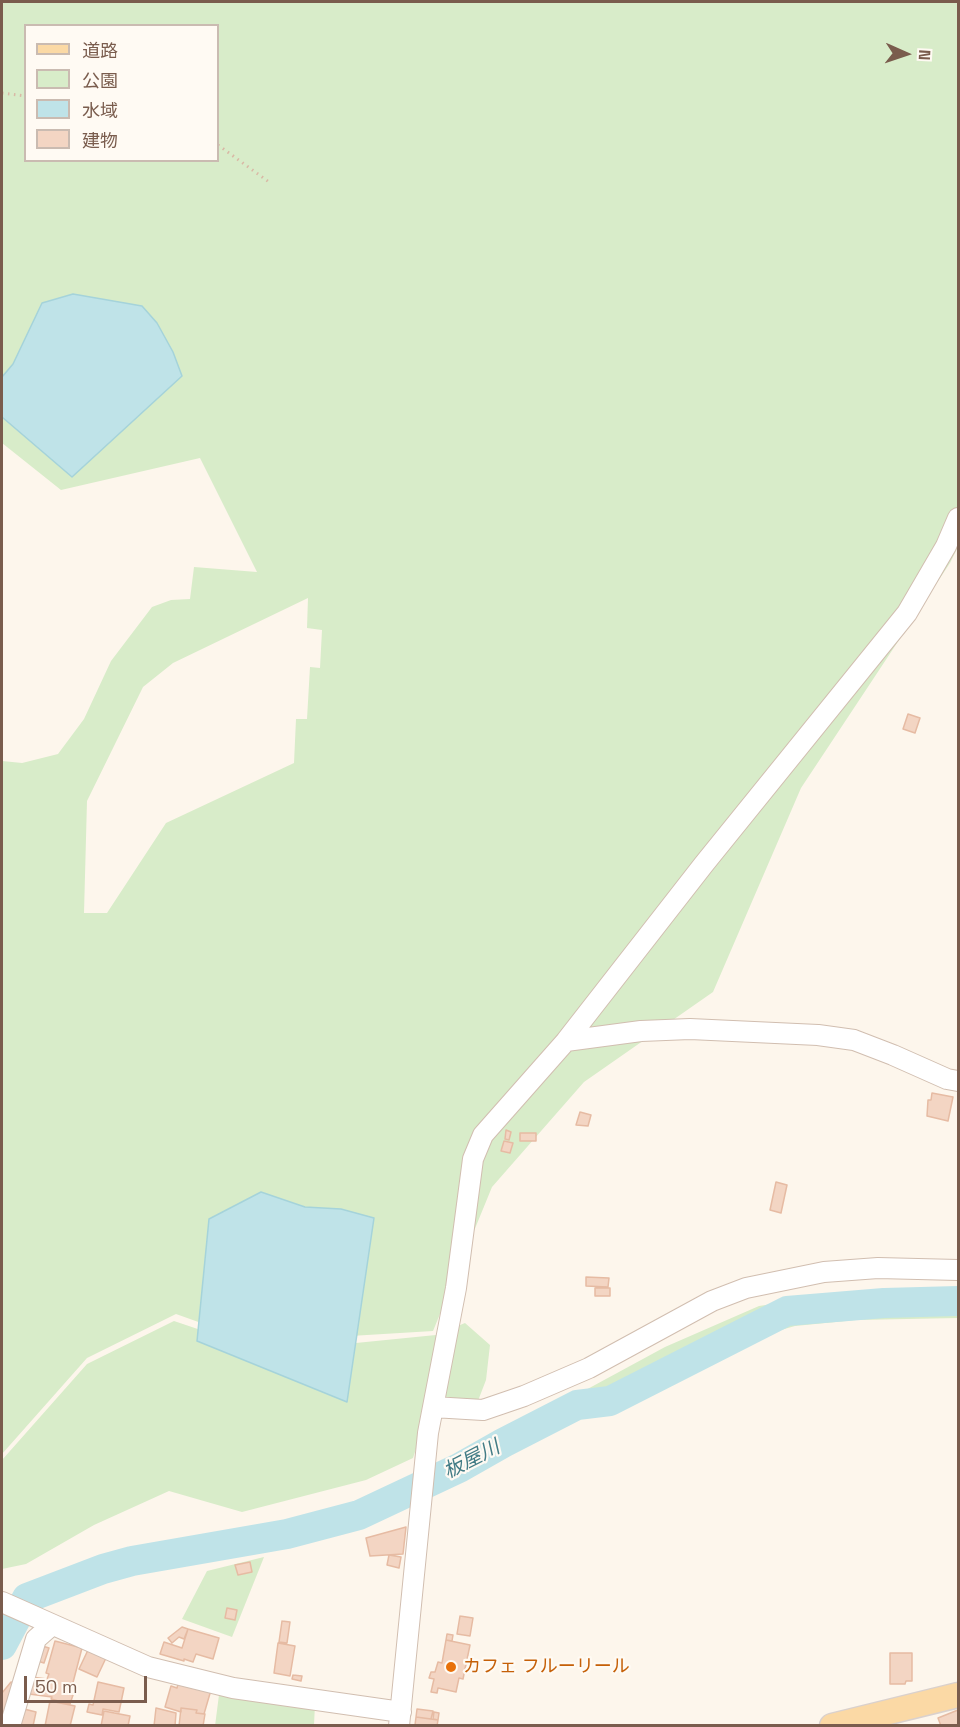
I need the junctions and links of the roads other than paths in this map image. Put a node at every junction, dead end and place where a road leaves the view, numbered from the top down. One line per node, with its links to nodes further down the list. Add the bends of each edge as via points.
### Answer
1 (958, 518): 2 (street, via 907,613)
2 (566, 1041): 3 (street, via 690,1029 818,1035 854,1040); 5 (street, via 483,1135 473,1159 456,1288)
3 (958, 1081)
4 (958, 1270): 5 (street, via 878,1268 824,1272 746,1288 712,1301 588,1368 524,1396 483,1410)
5 (433, 1407): 9 (street, via 424,1463)
6 (2, 1602): 7 (street)
7 (48, 1623): 9 (street, via 148,1666 233,1688); 11 (street, via 36,1639)
8 (958, 1695): 10 (main road)
9 (400, 1719)
10 (885, 1719): 12 (main road)
11 (10, 1725)
12 (832, 1725)

